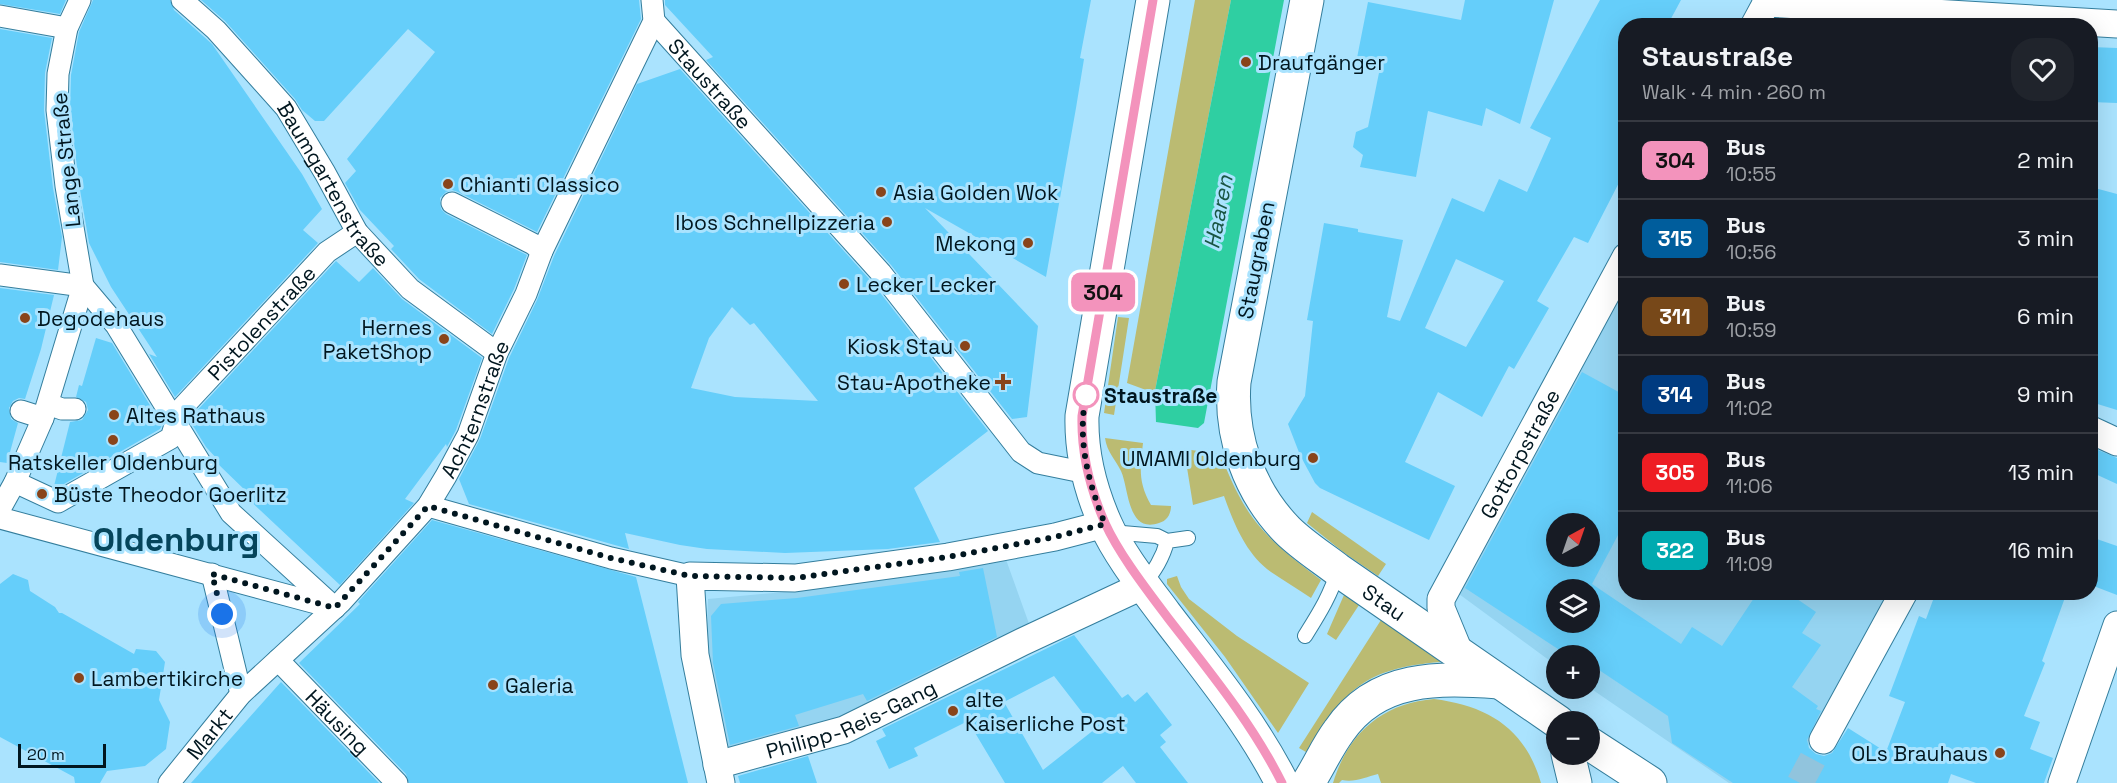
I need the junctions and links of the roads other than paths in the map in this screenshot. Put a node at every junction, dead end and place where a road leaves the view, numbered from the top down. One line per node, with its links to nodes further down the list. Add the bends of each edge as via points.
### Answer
1 (80, 0): 11 (street, Lange Straße)
2 (182, 0): 13 (street, Baumgartenstraße, via 216,30 286,108)
3 (1153, 0): 25 (street, via 1082,416)
4 (1307, 0): 29 (street, Staugraben, via 1241,339 1233,399 1240,453)
5 (653, 10): 14 (street, Achternstraße); 25 (street, Staustraße, via 881,273 1021,452 1038,463)
6 (1762, 10): 8 (street)
7 (0, 16): 11 (street)
8 (1965, 18)
9 (2098, 23): 10 (street)
10 (2117, 24)
11 (68, 28): 17 (street, Lange Straße, via 58,74 57,110)
12 (452, 203): 14 (street)
13 (357, 232): 18 (street, Baumgartenstraße, via 410,290); 22 (street, Pistolenstraße, via 327,252 180,410)
14 (542, 251): 18 (street, Achternstraße)
15 (1618, 272): 42 (street, Gottorpstraße, via 1441,599)
16 (0, 275): 17 (street)
17 (83, 286): 21 (street); 22 (street, via 116,325)
18 (497, 353): 27 (street, Achternstraße, via 468,435)
19 (75, 409): 21 (street)
20 (21, 411): 21 (street)
21 (45, 411): 26 (street)
22 (176, 424): 26 (street, via 171,438 58,502); 39 (street, via 231,513)
23 (2098, 433): 24 (street)
24 (2117, 442)
25 (1088, 473): 31 (street)
26 (15, 482): 28 (street)
27 (428, 506): 36 (street, via 611,558); 39 (street, Achternstraße)
28 (0, 509)
29 (1274, 514): 34 (street, Stau, via 1302,544)
30 (0, 518): 35 (street)
31 (1107, 528): 33 (lane, via 1156,536); 36 (street, via 948,557 795,578); 37 (street)
32 (1188, 538): 33 (lane)
33 (1167, 542): 37 (lane)
34 (1338, 570): 41 (lane); 42 (street, Stau)
35 (212, 574): 39 (street); 45 (street)
36 (690, 576): 50 (street, via 695,655)
37 (1144, 585): 50 (street, Philipp-Reis-Gang, via 844,730); 53 (street, via 1261,744)
38 (1900, 600): 47 (street)
39 (335, 608): 43 (street, Markt)
40 (2117, 625): 57 (street)
41 (1305, 636)
42 (1460, 654): 44 (street, Stau)
43 (278, 660): 45 (street, Markt); 52 (street, Häusing)
44 (1501, 682): 46 (street, Stau); 54 (street, via 1413,682 1375,696 1344,724)
45 (242, 694): 51 (street, Markt)
46 (1546, 715)
47 (1823, 740)
48 (1600, 750): 56 (street)
49 (1571, 765): 55 (street)
50 (719, 774)
51 (169, 783)
52 (397, 783)
53 (1282, 783)
54 (1308, 783)
55 (1575, 783)
56 (1650, 783)
57 (2062, 783)

